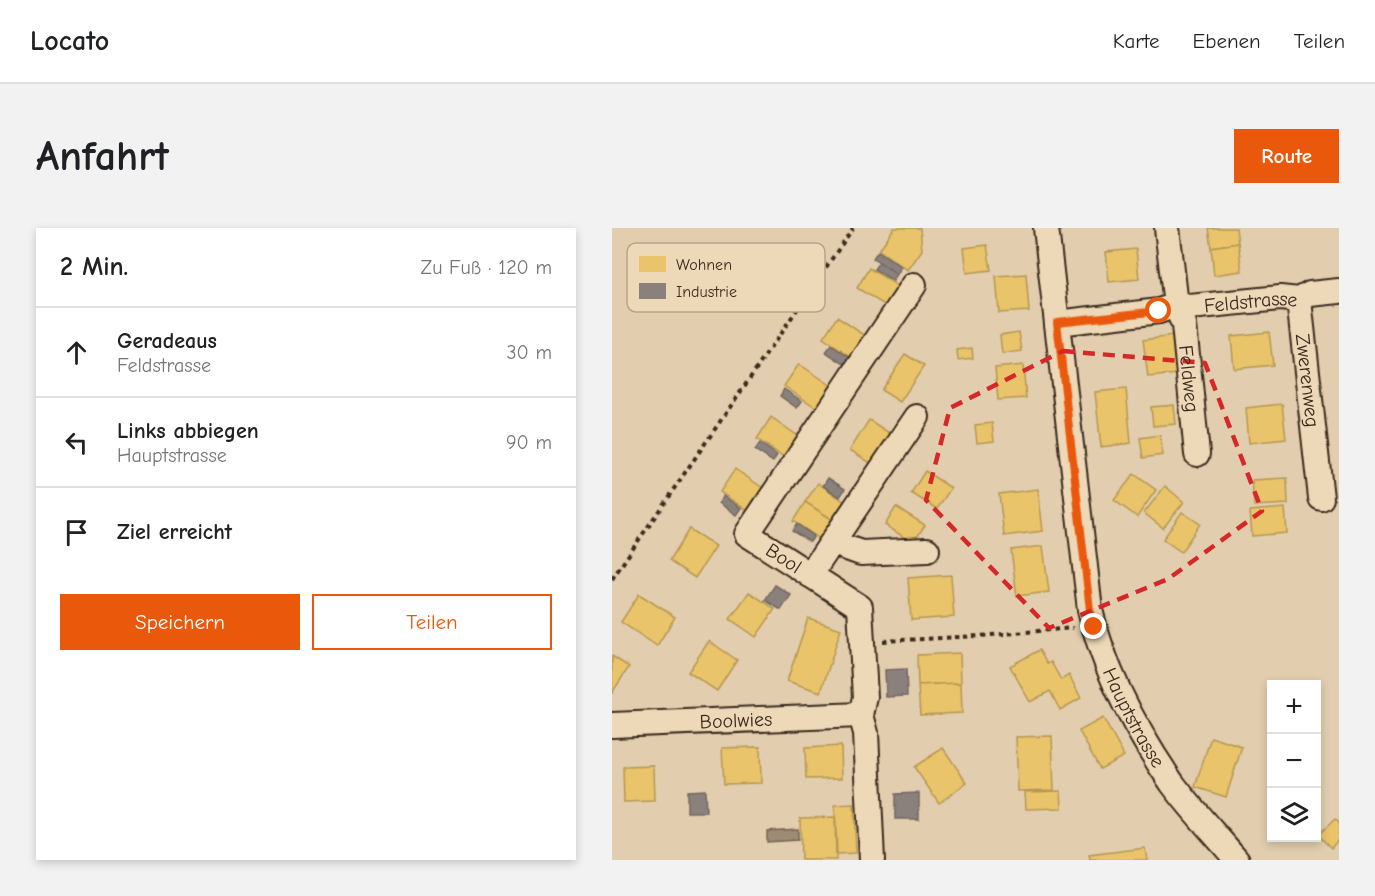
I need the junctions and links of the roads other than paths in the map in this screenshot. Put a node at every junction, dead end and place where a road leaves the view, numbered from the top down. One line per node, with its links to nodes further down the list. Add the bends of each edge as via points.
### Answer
1 (1046, 228): 7 (street, Hauptstrasse)
2 (1167, 228): 6 (street, Feldweg)
3 (914, 285): 13 (street, Bool, via 747,534)
4 (1339, 291): 5 (street, Feldstrasse, via 1310,294)
5 (1299, 300): 6 (street, Feldstrasse); 10 (street, Zwerenweg)
6 (1176, 305): 7 (street, Feldstrasse, via 1159,311); 9 (street, Feldweg, via 1184,325)
7 (1057, 322): 17 (street, Hauptstrasse, via 1090,610 1101,650 1120,693 1173,783)
8 (917, 417): 11 (street)
9 (1197, 454)
10 (1320, 498)
11 (833, 543): 12 (street, via 861,553); 13 (street)
12 (927, 550)
13 (810, 575): 14 (street, Bool, via 860,607 865,698)
14 (861, 716): 15 (street, Boolwies); 16 (street, Bool, via 866,733)
15 (612, 725)
16 (872, 860)
17 (1237, 860)

